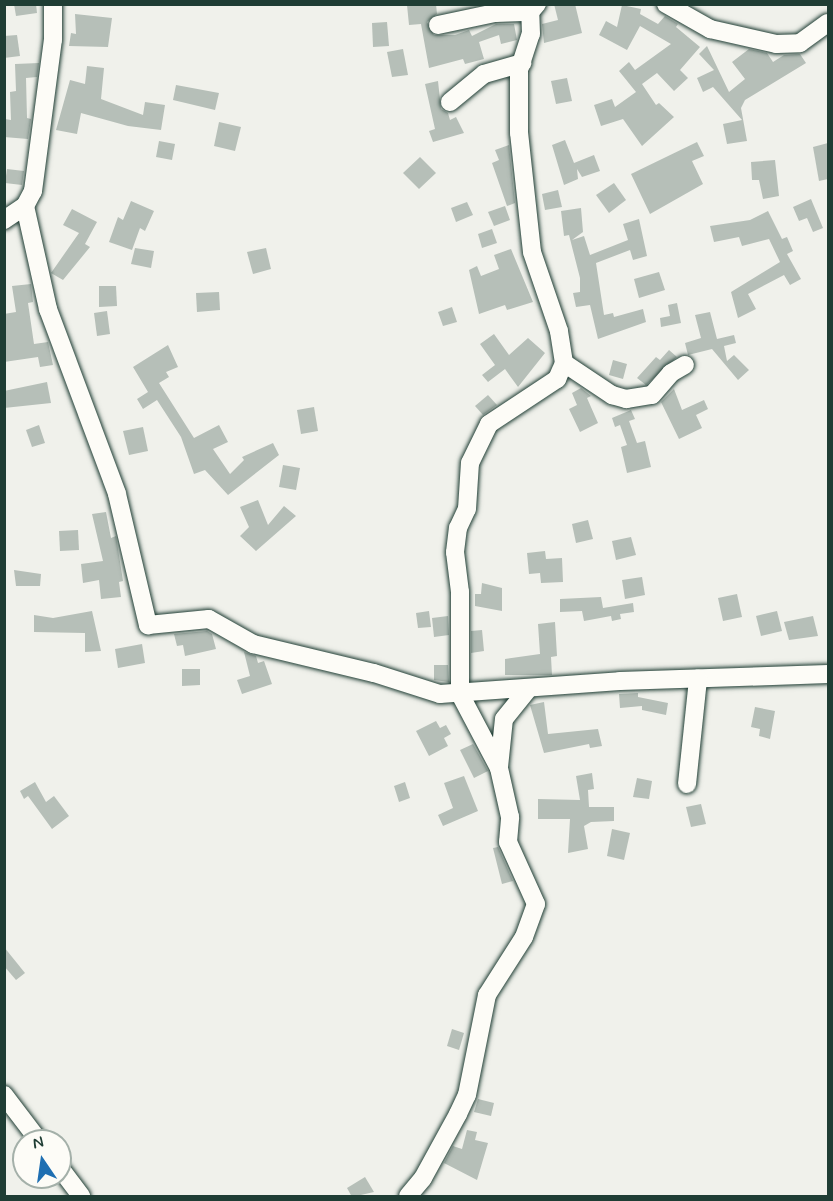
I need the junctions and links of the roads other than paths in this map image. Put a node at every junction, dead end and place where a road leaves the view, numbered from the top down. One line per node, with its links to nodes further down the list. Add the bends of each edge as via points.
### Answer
1 (53, 4): 8 (street, via 53,40 37,168)
2 (666, 4): 4 (street, via 710,29 776,44 800,43)
3 (532, 7): 5 (street); 6 (street, via 531,34)
4 (828, 23)
5 (438, 25)
6 (522, 63): 7 (street, via 484,74); 10 (street, via 519,133 529,228 547,303 559,331)
7 (450, 102)
8 (25, 207): 9 (street); 15 (street, via 48,309 117,494 148,625 199,617 253,644 374,673 421,690)
9 (4, 220)
10 (564, 363): 11 (street, via 612,395 626,399 652,395 671,373); 15 (street, via 552,383 489,424 470,463 466,509 458,528 455,552 460,592)
11 (685, 365)
12 (828, 674): 13 (street)
13 (698, 679): 14 (street); 17 (street)
14 (529, 688): 15 (street); 16 (street, via 504,719)
15 (460, 694): 16 (street)
16 (499, 768): 22 (street, via 510,817 508,842 532,889 535,914 487,995 467,1095 423,1178)
17 (687, 784)
18 (4, 1095): 19 (street)
19 (30, 1129)
20 (72, 1185): 21 (street)
21 (81, 1197)
22 (408, 1197)

